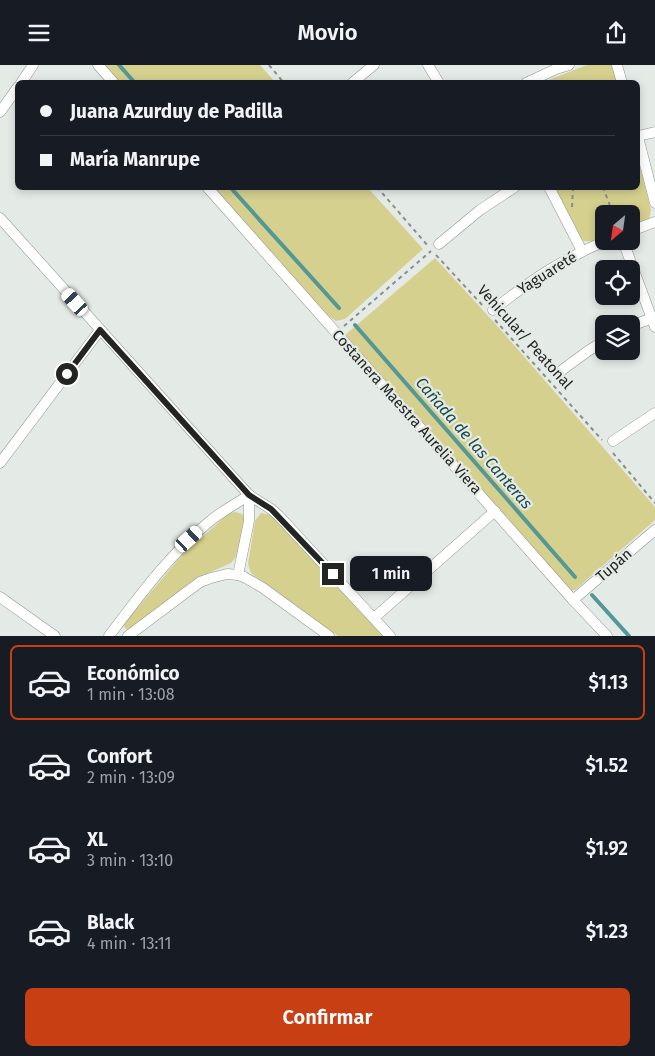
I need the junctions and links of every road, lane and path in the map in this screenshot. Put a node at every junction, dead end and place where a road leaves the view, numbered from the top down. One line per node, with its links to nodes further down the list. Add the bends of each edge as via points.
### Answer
1 (33, 65): 9 (street)
2 (98, 65): 10 (street)
3 (269, 65): 11 (path)
4 (374, 65): 12 (street)
5 (428, 65): 13 (street)
6 (569, 65): 8 (street)
7 (617, 65): 15 (street)
8 (556, 67): 14 (street)
9 (22, 80)
10 (111, 80)
11 (282, 80)
12 (356, 80)
13 (437, 80)
14 (532, 80)
15 (621, 80)
16 (15, 91): 17 (street)
17 (0, 112)
18 (655, 132): 19 (street)
19 (640, 136)
20 (640, 145): 26 (street)
21 (210, 190): 39 (street, Costanera Maestra Aurelia Viera)
22 (380, 190): 32 (path, Vehicular/ Peatonal)
23 (510, 190): 32 (street)
24 (551, 190): 34 (street)
25 (604, 190): 27 (path)
26 (655, 203)
27 (610, 205)
28 (0, 218): 38 (street)
29 (655, 222): 30 (street)
30 (640, 228)
31 (595, 245): 34 (street, Yaguareté)
32 (435, 247): 35 (path, Vehicular/ Peatonal); 39 (path)
33 (626, 250): 36 (street)
34 (582, 251): 35 (street, Yaguareté, via 543,273)
35 (491, 313): 43 (path, Vehicular/ Peatonal)
36 (654, 321): 37 (street)
37 (640, 324)
38 (100, 330): 45 (street); 46 (street)
39 (336, 332): 48 (street, Costanera Maestra Aurelia Viera)
40 (595, 347): 41 (street)
41 (558, 373)
42 (655, 413): 43 (street)
43 (610, 444)
44 (613, 453): 47 (path)
45 (0, 463)
46 (249, 495): 50 (street, via 249,521); 53 (street, via 271,509); 55 (street, via 211,520 179,549)
47 (655, 503)
48 (495, 511): 52 (street, Costanera Maestra Aurelia Viera); 53 (street)
49 (655, 530): 52 (street, Tupán)
50 (238, 575): 56 (street, via 227,574 200,582); 57 (street, via 263,588)
51 (0, 597): 54 (street)
52 (573, 600): 59 (street, Costanera Maestra Aurelia Viera)
53 (374, 618): 58 (street)
54 (55, 636)
55 (108, 636)
56 (128, 636)
57 (329, 636)
58 (390, 636)
59 (607, 636)

